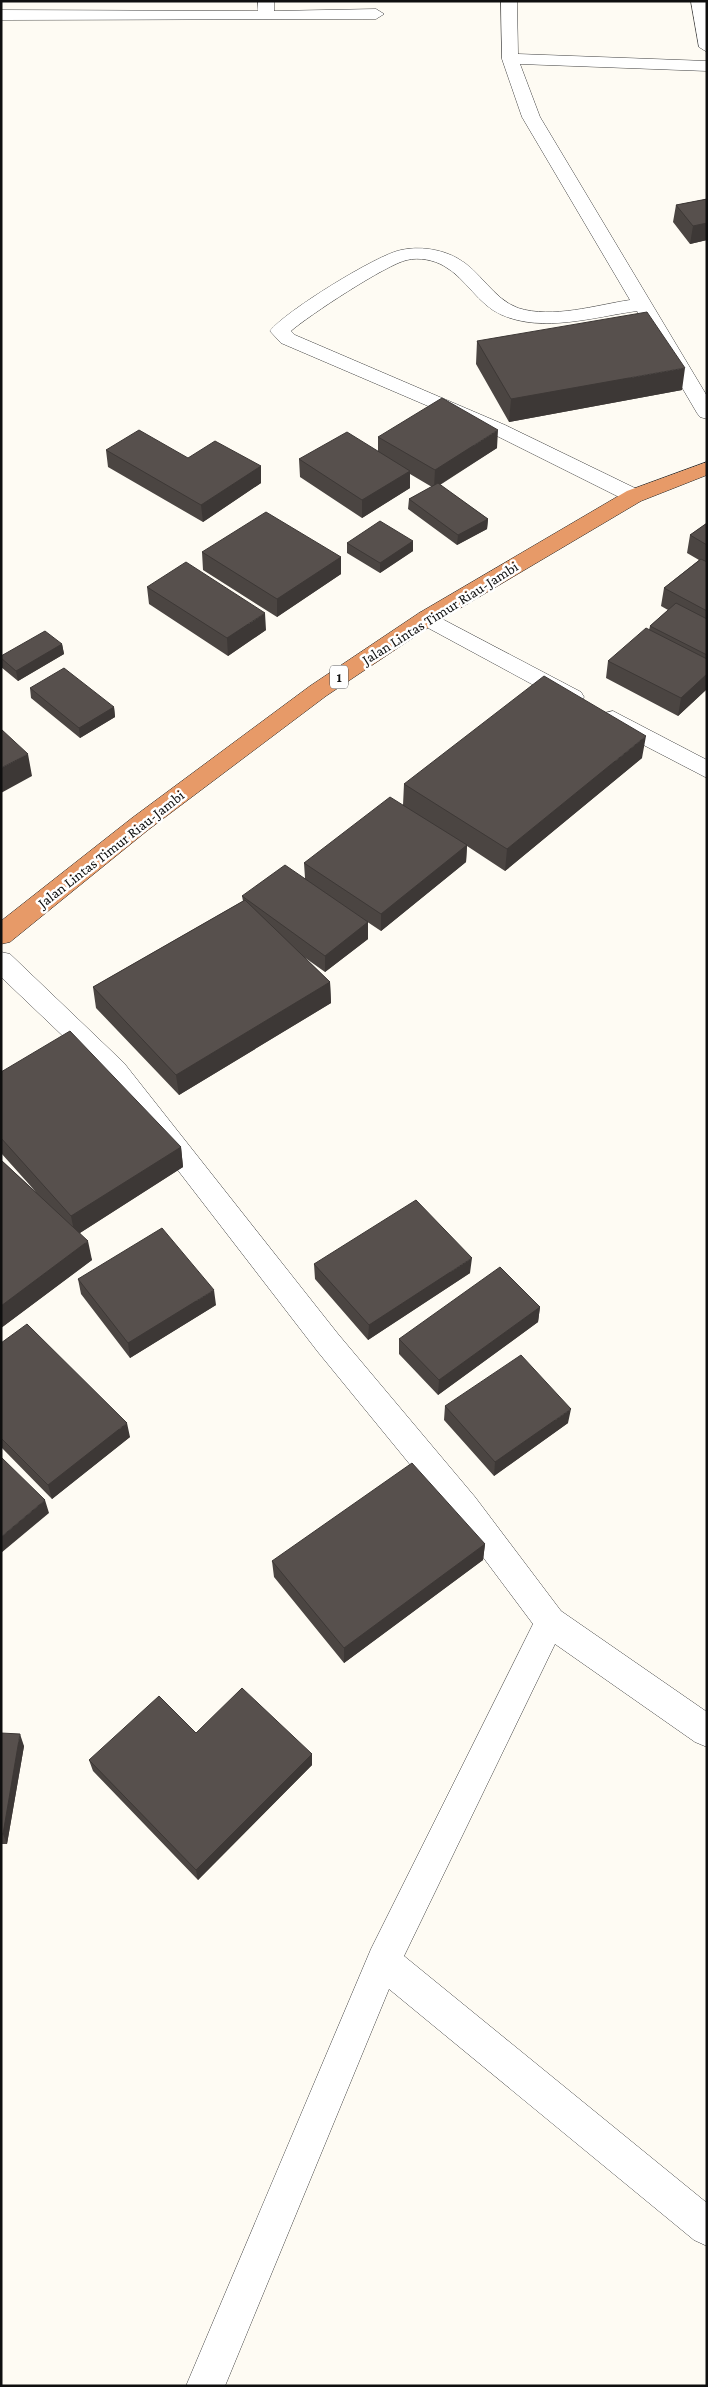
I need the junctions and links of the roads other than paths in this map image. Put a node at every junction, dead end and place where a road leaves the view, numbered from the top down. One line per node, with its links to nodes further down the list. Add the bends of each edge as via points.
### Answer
1 (509, 1): 7 (street)
2 (699, 1): 6 (street)
3 (266, 9): 4 (street); 5 (street)
4 (376, 14)
5 (1, 15)
6 (707, 47)
7 (510, 59): 8 (street); 9 (street, via 531,117)
8 (707, 66)
9 (642, 304): 10 (street); 12 (street, via 536,316 508,310 451,262 421,254 402,255 306,310 280,331 288,339 498,429)
10 (707, 413)
11 (707, 468): 12 (highway, Jalan Lintas Timur Riau-Jambi / 1)
12 (634, 496): 13 (highway, Jalan Lintas Timur Riau-Jambi / 1)
13 (427, 618): 14 (street); 15 (highway, Jalan Lintas Timur Riau-Jambi / 1, via 318,691 155,812)
14 (707, 770)
15 (1, 935)
16 (1, 961): 17 (street, via 114,1070 328,1342 464,1507)
17 (550, 1622): 18 (street); 19 (street)
18 (707, 1731)
19 (383, 1961): 20 (street); 21 (street)
20 (707, 2227)
21 (205, 2386)

